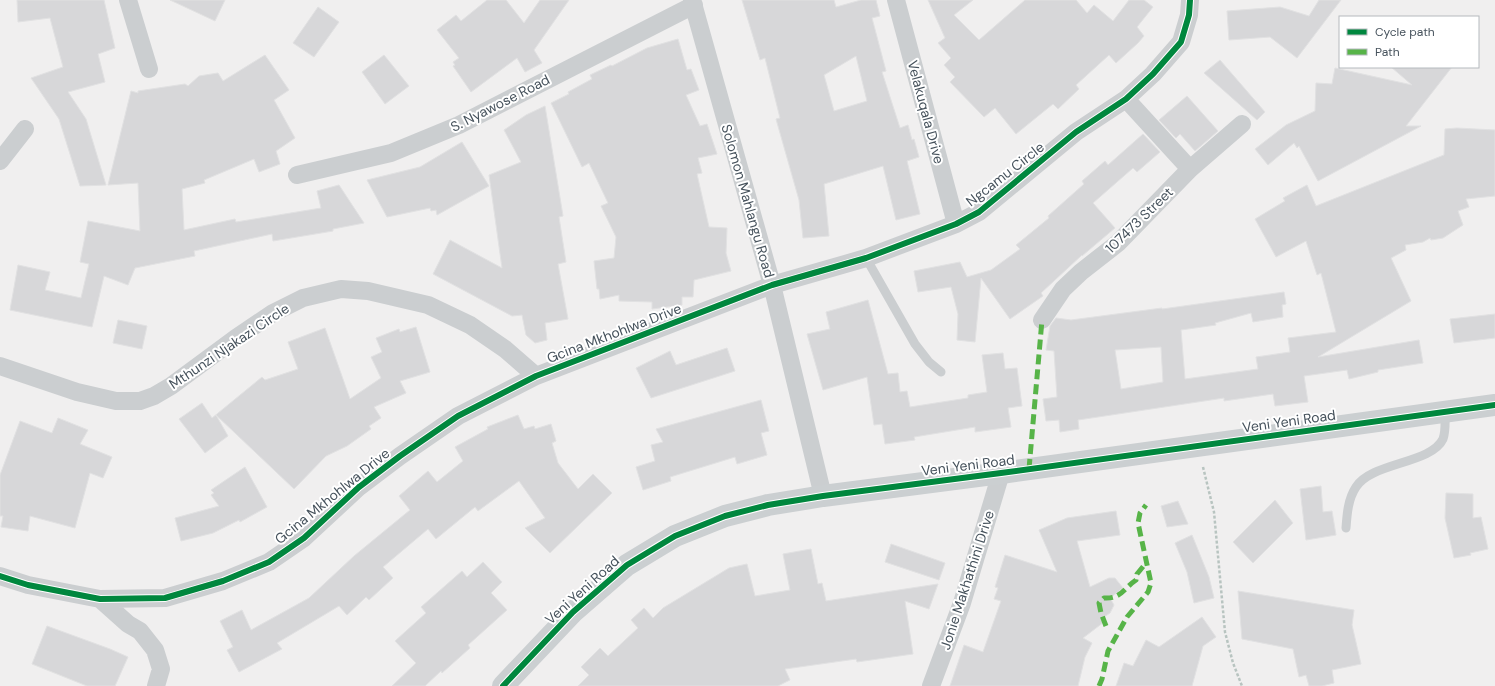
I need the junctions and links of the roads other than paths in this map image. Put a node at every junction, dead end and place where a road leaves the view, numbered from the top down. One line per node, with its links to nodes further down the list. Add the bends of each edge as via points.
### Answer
1 (128, 0): 5 (street)
2 (896, 0): 12 (street, Velakuqala Drive)
3 (1190, 0): 6 (street, Ngcamu Circle, via 1190,15 1181,42 1153,74)
4 (693, 3): 11 (street, S. Nyawose Road, via 459,125 391,153); 14 (street, Solomon Mahlangu Road)
5 (149, 69)
6 (1126, 99): 10 (street); 12 (street, Ngcamu Circle, via 1076,132 979,212)
7 (1242, 124): 10 (street, 107473 Street)
8 (26, 129): 9 (street)
9 (0, 161)
10 (1190, 169): 15 (street, 107473 Street, via 1118,243 1063,289)
11 (297, 175)
12 (956, 224): 13 (street, Ngcamu Circle)
13 (866, 258): 14 (street, Ngcamu Circle); 17 (lane, via 915,344)
14 (772, 285): 18 (street, Gcina Mkhohlwa Drive); 22 (street, Solomon Mahlangu Road)
15 (1042, 320)
16 (0, 366): 18 (street, Mthunzi Njakazi Circle, via 116,402 140,401 171,386 274,313 304,298 341,290 368,291 428,305 470,325)
17 (941, 372)
18 (536, 376): 25 (street, Gcina Mkhohlwa Drive, via 458,416 400,456 358,487 304,538 269,562 223,581 165,598)
19 (1495, 404): 20 (street, Veni Yeni Road)
20 (1445, 412): 21 (street, Veni Yeni Road); 23 (lane, via 1443,438 1437,447 1370,475 1357,485 1352,494)
21 (1001, 473): 22 (street, Veni Yeni Road); 28 (street, Jonie Makhathini Drive, via 962,602)
22 (823, 496): 27 (street, Veni Yeni Road, via 768,505 725,516 675,536 627,565 573,612)
23 (1346, 528)
24 (0, 576): 25 (street, Gcina Mkhohlwa Drive, via 28,585)
25 (100, 599): 26 (street, via 128,624 140,631 155,650 161,669)
26 (156, 686)
27 (503, 686)
28 (931, 686)

